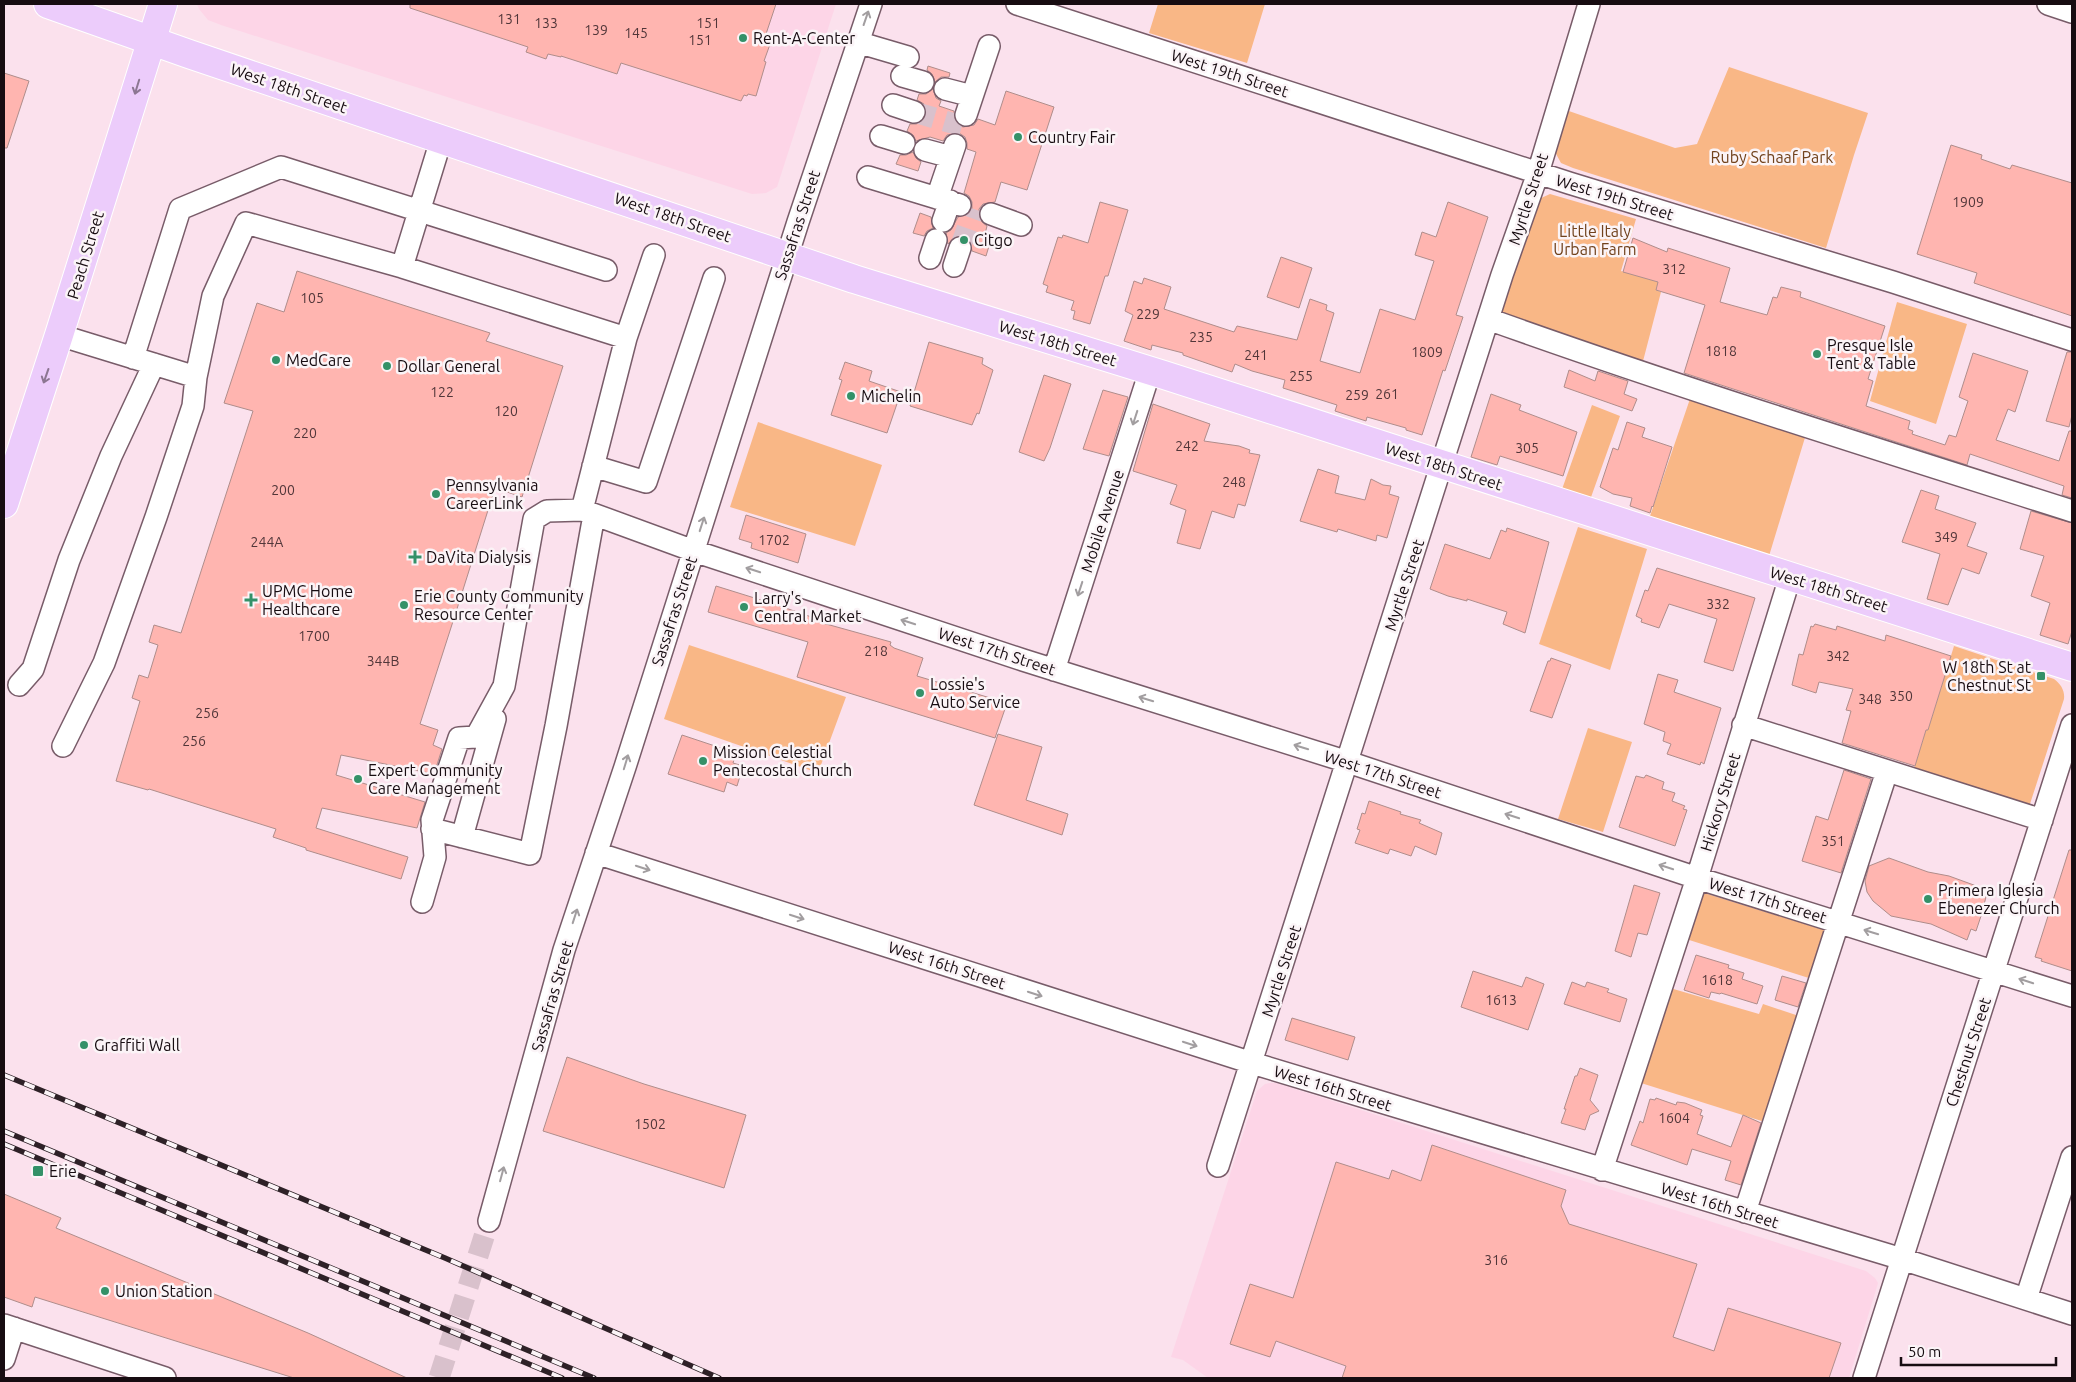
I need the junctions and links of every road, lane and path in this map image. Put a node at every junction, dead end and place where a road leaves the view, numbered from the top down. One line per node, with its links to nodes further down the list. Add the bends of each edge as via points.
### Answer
1 (48, 4): 8 (main road, West 18th Street)
2 (163, 4): 8 (main road, Peach Street)
3 (871, 4): 9 (street, Sassafras Street, one-way to 3)
4 (1017, 4): 19 (street, West 19th Street)
5 (1588, 4): 19 (street, Myrtle Street)
6 (2048, 4): 7 (street)
7 (2072, 12)
8 (151, 41): 16 (main road, West 18th Street); 30 (main road, Peach Street, one-way to 30)
9 (858, 42): 11 (street, via 905,67); 25 (street, Sassafras Street)
10 (989, 46): 12 (street, via 969,106)
11 (923, 82)
12 (945, 88)
13 (893, 105): 14 (street)
14 (914, 112)
15 (881, 136): 17 (street)
16 (441, 140): 21 (street); 25 (main road, West 18th Street)
17 (904, 143)
18 (925, 150): 20 (street, via 953,151 942,220)
19 (1538, 173): 29 (street, Myrtle Street); 32 (street, West 19th Street)
20 (868, 177)
21 (420, 210): 26 (street); 27 (street); 33 (street, via 281,167 180,209)
22 (991, 214): 23 (street)
23 (1021, 225)
24 (654, 255): 31 (street)
25 (787, 256): 35 (main road, West 18th Street); 42 (street, Sassafras Street, one-way to 25)
26 (402, 267): 31 (street); 36 (street, via 246,223 213,296)
27 (606, 270)
28 (714, 278): 38 (street, via 646,482)
29 (1488, 319): 37 (street, Myrtle Street); 40 (street, via 1863,445)
30 (59, 335): 33 (street); 39 (main road, Peach Street, one-way to 39)
31 (626, 338): 38 (street)
32 (2072, 340)
33 (132, 358): 34 (street)
34 (154, 364): 36 (street); 46 (street, via 111,456 69,560 33,669)
35 (1150, 371): 37 (main road, West 18th Street); 45 (street, Mobile Avenue, one-way to 45)
36 (196, 378): 50 (street, via 193,406 104,663)
37 (1443, 465): 43 (main road, West 18th Street); 51 (street, Myrtle Street)
38 (593, 466): 41 (street)
39 (4, 504)
40 (2072, 511)
41 (588, 513): 42 (street, West 17th Street); 47 (street, via 547,511 534,519); 57 (street, via 556,726 530,854)
42 (694, 551): 45 (street, West 17th Street, one-way to 42); 58 (street, Sassafras Street, one-way to 42)
43 (1790, 577): 44 (main road, West 18th Street); 48 (street, Hickory Street)
44 (2072, 667)
45 (1054, 670): 51 (street, West 17th Street, one-way to 45)
46 (20, 685)
47 (504, 686): 53 (street, via 476,737 460,738); 54 (street)
48 (1743, 725): 52 (street); 59 (street, Hickory Street)
49 (2072, 725): 55 (street, Chestnut Street)
50 (63, 746)
51 (1348, 762): 59 (street, West 17th Street, one-way to 51); 64 (street, Myrtle Street)
52 (1887, 771): 55 (street); 61 (street)
53 (446, 780): 54 (street); 56 (street)
54 (476, 787): 57 (street)
55 (2042, 820): 62 (street, Chestnut Street)
56 (432, 829): 57 (street); 60 (street, via 435,857)
57 (462, 837)
58 (596, 853): 64 (street, West 16th Street, one-way to 64); 69 (street, Sassafras Street, one-way to 58, via 564,950)
59 (1697, 878): 61 (street, West 17th Street); 67 (street, Hickory Street)
60 (422, 902)
61 (1839, 922): 62 (street, West 17th Street, one-way to 61); 68 (street)
62 (1994, 971): 63 (street, West 17th Street, one-way to 62); 70 (street, Chestnut Street)
63 (2072, 996)
64 (1252, 1063): 66 (street, Myrtle Street); 67 (street, West 16th Street)
65 (2072, 1157): 71 (street)
66 (1218, 1166)
67 (1602, 1170): 68 (street, West 16th Street)
68 (1745, 1212): 70 (street, West 16th Street)
69 (489, 1221)
70 (1902, 1259): 71 (street, West 16th Street); 76 (street, Chestnut Street)
71 (2026, 1299): 72 (street, West 16th Street)
72 (2072, 1314)
73 (9, 1327): 74 (street); 75 (street)
74 (4, 1359)
75 (165, 1378)
76 (1864, 1378)

